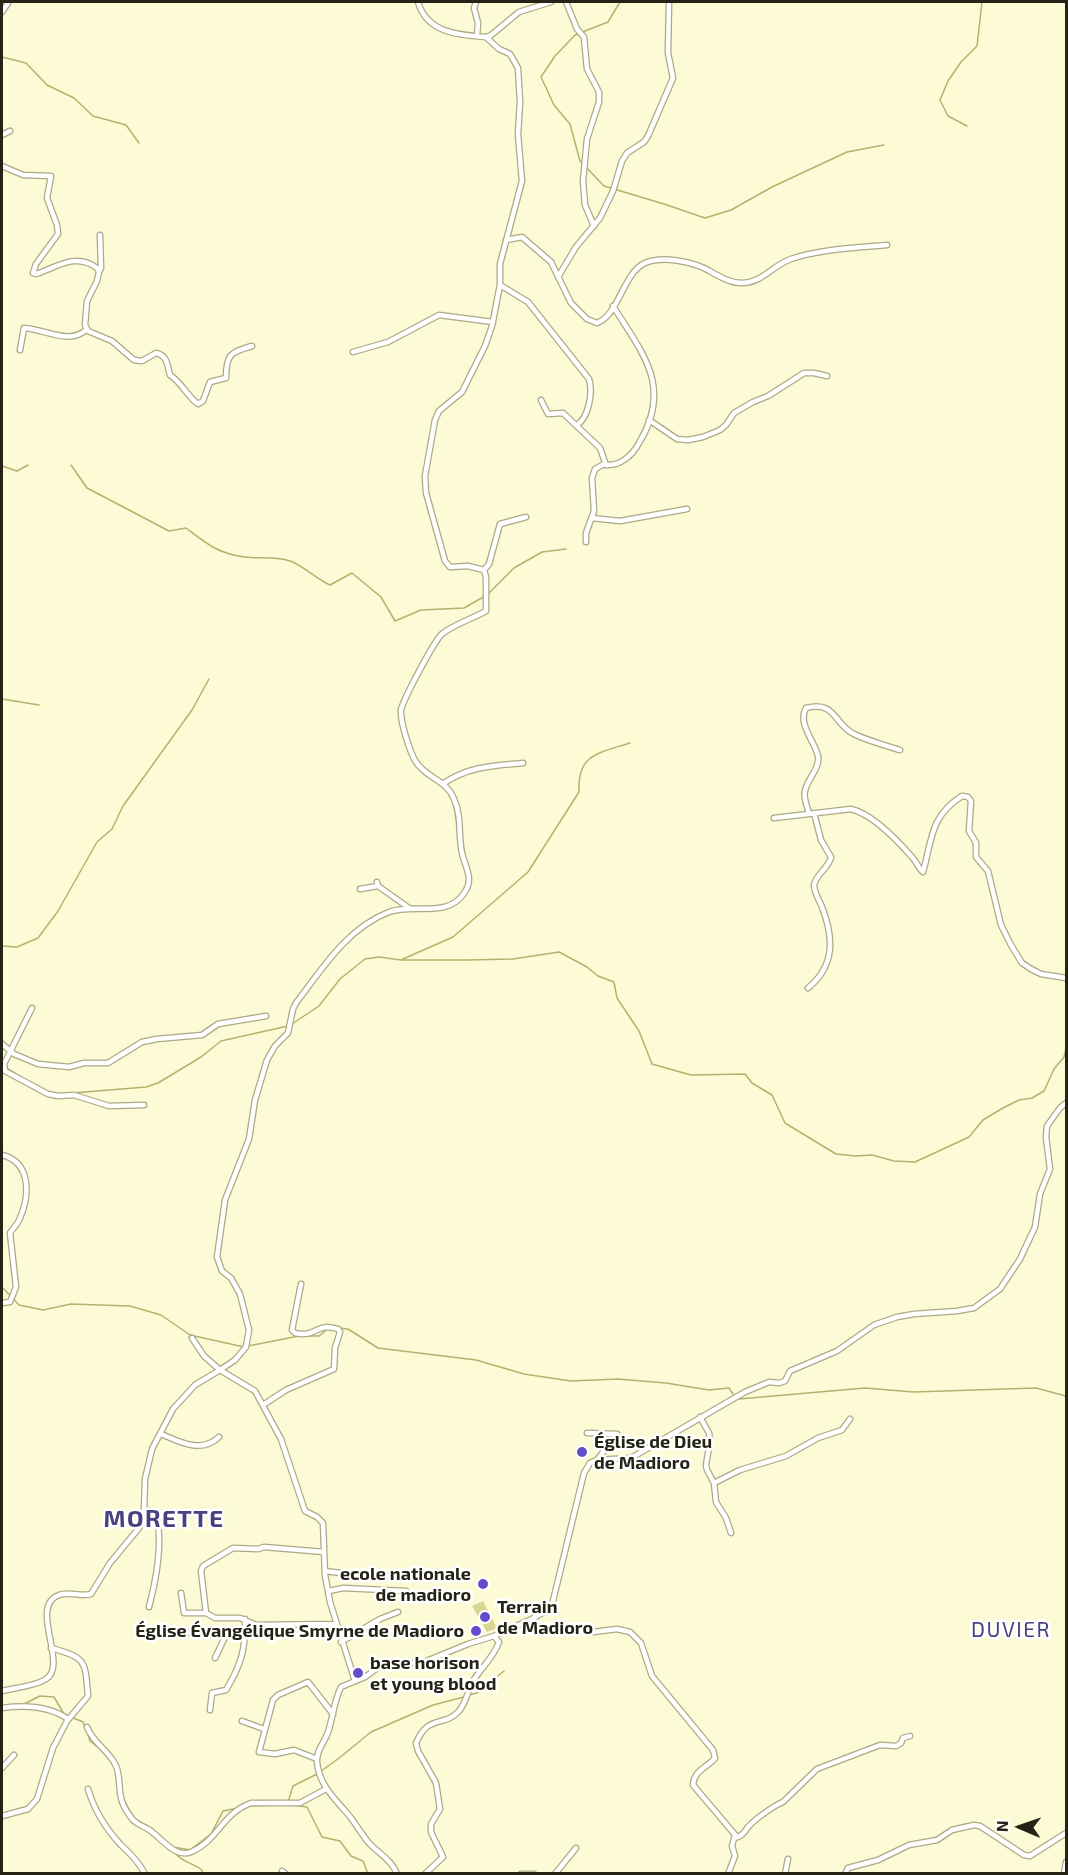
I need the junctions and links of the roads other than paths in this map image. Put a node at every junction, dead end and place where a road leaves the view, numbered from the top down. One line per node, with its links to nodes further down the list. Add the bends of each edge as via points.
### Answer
1 (418, 2): 8 (street, via 438,29)
2 (476, 2): 8 (street)
3 (551, 2): 9 (street, via 519,12)
4 (566, 2): 13 (street, via 585,42 587,69 599,92 587,139 583,181 585,206)
5 (669, 2): 13 (street, via 668,53 673,78 648,136 622,161 613,191)
6 (8, 3): 7 (street)
7 (2, 12)
8 (477, 36): 9 (street)
9 (486, 37): 15 (street, via 510,54 520,76 518,134 522,182)
10 (10, 131): 11 (street)
11 (2, 135)
12 (2, 166): 17 (street, via 22,175 51,177 47,198 58,234 33,273 71,260 92,263)
13 (594, 226): 18 (street)
14 (100, 235): 17 (street)
15 (506, 240): 18 (street, via 525,239 550,262); 19 (street)
16 (887, 245): 20 (street, via 788,260 749,283 726,279 687,263 652,261 635,270)
17 (99, 272): 22 (street, via 87,301)
18 (558, 277): 20 (street, via 571,303 592,323 602,322)
19 (500, 285): 21 (street); 29 (street, via 528,302 589,379 588,408)
20 (613, 306): 28 (street, via 653,377)
21 (493, 322): 25 (street, via 439,315 388,342); 35 (street, via 462,392 437,414 425,476 445,561 450,567)
22 (87, 329): 23 (street, via 112,341 134,360 142,361 156,353 162,355 170,375 198,404 210,382 226,378 231,354); 24 (street, via 65,338 24,328)
23 (252, 346)
24 (20, 350)
25 (352, 352)
26 (827, 376): 28 (street, via 804,373 734,413 720,430 703,437 677,439)
27 (541, 400): 29 (street, via 548,414 563,413)
28 (649, 420): 30 (street, via 644,436 630,455 620,463)
29 (577, 425): 30 (street, via 600,448)
30 (604, 464): 33 (street, via 595,469 592,478)
31 (687, 508): 33 (street, via 620,521)
32 (526, 517): 35 (street, via 500,524)
33 (592, 518): 34 (street)
34 (586, 542)
35 (484, 570): 38 (street, via 486,611 443,633 433,643 401,710 415,760 426,773)
36 (900, 750): 39 (street, via 852,734 828,709 806,708 805,723 818,758 805,790 805,801)
37 (523, 763): 38 (street, via 472,769)
38 (444, 783): 42 (street, via 455,801 470,880 453,904 425,910)
39 (812, 813): 40 (street); 43 (street, via 860,811 901,845 923,872 932,830 954,801 968,797 969,831 976,843 976,857 988,871 1001,925 1011,945 1022,963 1031,969); 44 (street, via 820,840 831,857 816,878 814,889 830,940 826,966)
40 (774, 818)
41 (360, 889): 42 (street, via 378,884)
42 (409, 908): 55 (street, via 388,912 351,936 334,953 296,1003 288,1033 267,1060 249,1139 225,1200 217,1257 222,1271 240,1294 249,1330 246,1347)
43 (1066, 978)
44 (808, 988)
45 (32, 1008): 48 (street)
46 (266, 1016): 48 (street, via 218,1024 202,1035 142,1042 108,1063 52,1066)
47 (2, 1044): 48 (street)
48 (10, 1051): 50 (street, via 4,1070 48,1094 74,1095 115,1107)
49 (1066, 1103): 57 (street, via 1047,1126 1050,1169 1040,1194 1035,1227 1000,1289 974,1308 914,1314 874,1325 837,1351 790,1371 784,1381 757,1386)
50 (144, 1105)
51 (2, 1155): 53 (street, via 18,1163 27,1188 20,1221 10,1233 16,1287 10,1302)
52 (301, 1284): 56 (street, via 292,1330 302,1335 325,1327 338,1329 334,1369)
53 (2, 1303)
54 (192, 1338): 55 (street)
55 (220, 1370): 56 (street, via 255,1391); 60 (street, via 195,1385 173,1409)
56 (263, 1405): 66 (street, via 281,1439 305,1511 323,1523)
57 (700, 1417): 62 (street, via 631,1458); 63 (street, via 709,1433 706,1465)
58 (850, 1419): 63 (street, via 842,1430)
59 (587, 1433): 62 (street, via 617,1434)
60 (161, 1434): 61 (street, via 194,1446 210,1444); 64 (street, via 145,1479)
61 (219, 1437)
62 (597, 1460): 80 (street, via 584,1473 552,1605)
63 (714, 1483): 65 (street, via 716,1502)
64 (144, 1510): 72 (street, via 155,1512 160,1530); 83 (street, via 139,1528 91,1594 62,1593 48,1607)
65 (732, 1533)
66 (324, 1551): 67 (street); 74 (street, via 233,1548 203,1566)
67 (325, 1570): 68 (street); 69 (street)
68 (397, 1576)
69 (328, 1591): 70 (street); 76 (street)
70 (406, 1591)
71 (181, 1593): 74 (street, via 184,1613)
72 (149, 1607)
73 (398, 1612): 82 (street)
74 (206, 1613): 75 (street, via 214,1618)
75 (245, 1620): 76 (street, via 265,1625); 81 (street)
76 (336, 1624): 82 (street)
77 (187, 1632): 79 (street)
78 (593, 1632): 102 (street, via 617,1629 630,1632 642,1643 652,1676 713,1750 715,1758 700,1769 693,1785)
79 (226, 1635): 81 (street); 84 (street)
80 (495, 1636): 85 (street, via 424,1662 379,1667); 108 (street, via 499,1642 472,1683 460,1710 425,1726 416,1743 434,1776 440,1805 430,1832 443,1857)
81 (245, 1637): 88 (street, via 238,1669 226,1690 213,1693)
82 (341, 1642): 85 (street)
83 (51, 1648): 86 (street, via 53,1672 47,1679); 90 (street, via 72,1654 86,1668 88,1696)
84 (215, 1658)
85 (355, 1681): 89 (street, via 341,1687)
86 (2, 1691)
87 (2, 1708): 90 (street, via 27,1707 59,1713)
88 (210, 1710)
89 (333, 1714): 93 (street, via 306,1682 273,1700); 96 (street)
90 (68, 1719): 100 (street, via 52,1748 37,1799 28,1809)
91 (242, 1721): 93 (street)
92 (87, 1727): 99 (street, via 92,1739 115,1762 121,1802 132,1819 184,1854 204,1845 225,1818 246,1805 300,1803)
93 (264, 1729): 96 (street, via 261,1753 294,1750)
94 (910, 1736): 102 (street, via 896,1746 880,1745 817,1769 783,1802)
95 (14, 1755): 97 (street)
96 (317, 1760): 99 (street)
97 (2, 1768)
98 (88, 1789): 106 (street, via 104,1823)
99 (326, 1789): 107 (street)
100 (2, 1816)
101 (1066, 1833): 114 (street, via 1030,1856 974,1825 848,1868)
102 (737, 1837): 112 (street)
103 (576, 1848): 111 (street)
104 (788, 1859): 113 (street)
105 (1066, 1862): 115 (street)
106 (146, 1874)
107 (397, 1874)
108 (425, 1874)
109 (521, 1874): 110 (street)
110 (534, 1874)
111 (555, 1874)
112 (728, 1874)
113 (785, 1874)
114 (845, 1874)
115 (1064, 1874)

